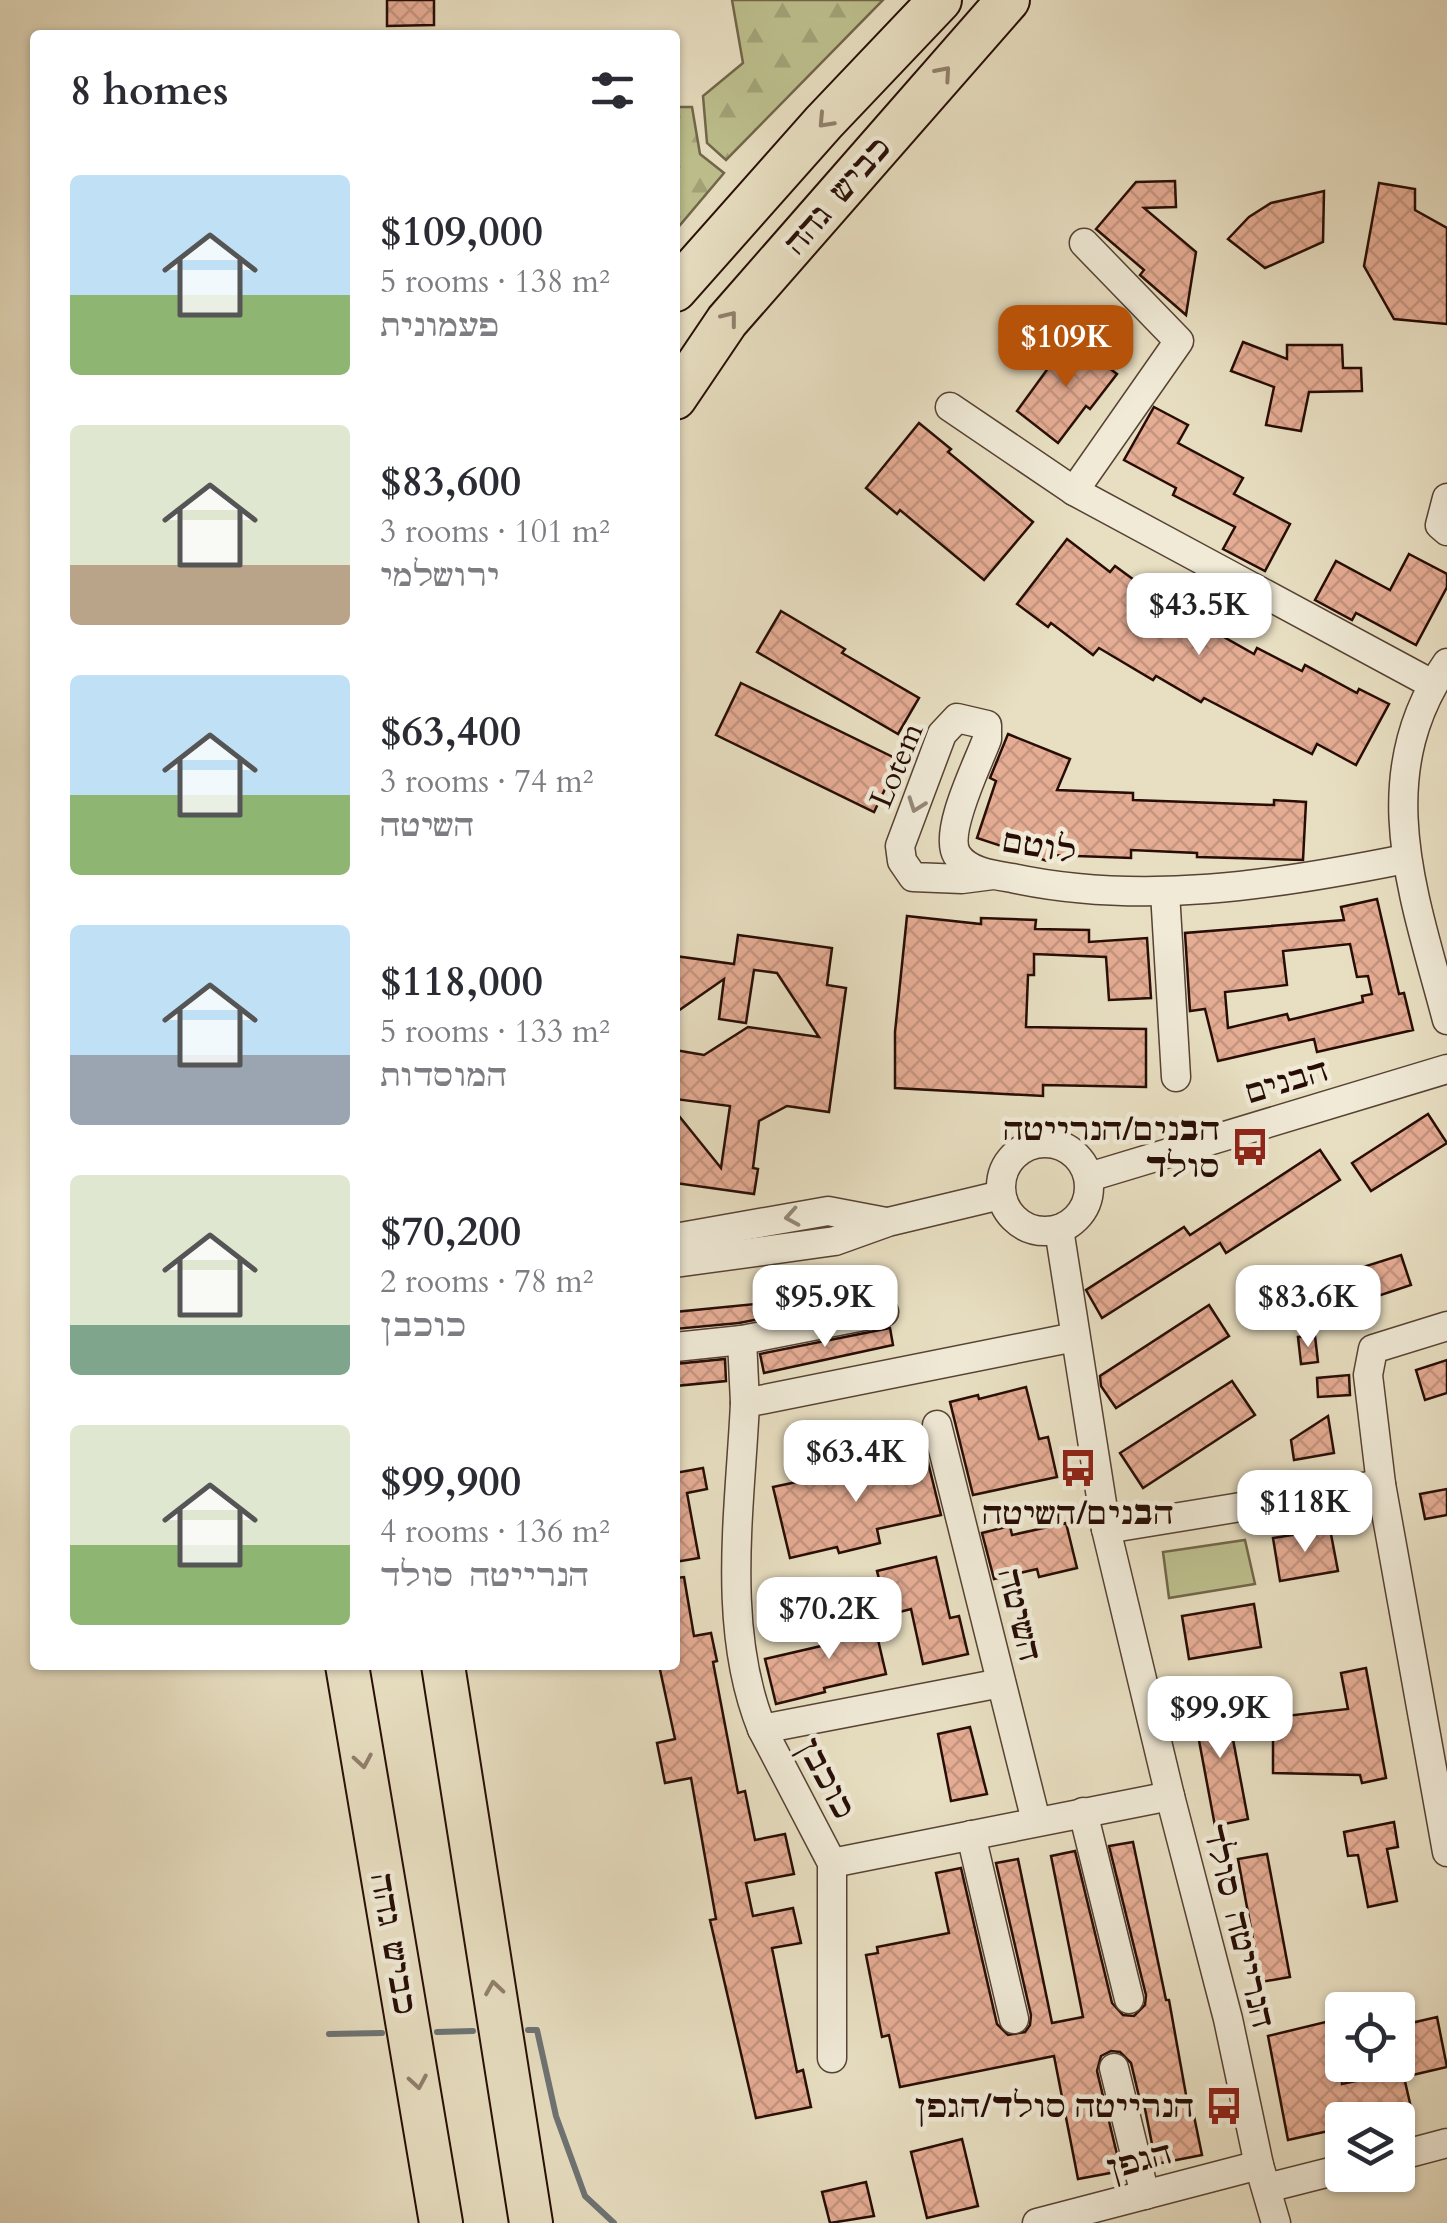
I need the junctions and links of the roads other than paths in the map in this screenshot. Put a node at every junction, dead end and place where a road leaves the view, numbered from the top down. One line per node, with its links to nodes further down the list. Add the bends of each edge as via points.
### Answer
1 (940, 0): 4 (highway, כביש גהה, one-way to 4)
2 (1008, 0): 5 (highway, כביש גהה, one-way to 2, via 726,321)
3 (1084, 243): 7 (street, via 1180,341)
4 (680, 284)
5 (680, 390)
6 (950, 406): 7 (street)
7 (1074, 490): 10 (street)
8 (1447, 498): 9 (street, via 1440,525)
9 (1447, 531)
10 (1440, 674): 12 (street, via 1412,730 1402,794)
11 (957, 718): 13 (street, לוטם, via 986,725 987,740 952,831 957,854); 13 (street, Lotem, one-way to 13, via 942,734 900,846 902,861 913,876)
12 (1405, 859): 14 (street, לוטם, via 1294,882); 15 (street)
13 (993, 874): 14 (street, לוטם)
14 (1165, 892): 17 (street)
15 (1447, 1020)
16 (1447, 1069): 18 (street, הבנים)
17 (1176, 1078)
18 (1088, 1176): 19 (street, via 1072,1151 1043,1142 1015,1154); 21 (street, via 1080,1214)
19 (1001, 1195): 20 (street); 21 (street, via 1006,1209 1029,1228)
20 (888, 1222): 22 (street, one-way to 22, via 828,1211); 23 (street, via 835,1241)
21 (1059, 1229): 26 (street)
22 (680, 1237)
23 (680, 1262)
24 (884, 1312): 27 (street)
25 (1447, 1326): 31 (street, via 1374,1349 1368,1374)
26 (1075, 1336): 29 (street); 32 (street)
27 (742, 1340): 28 (street); 29 (street)
28 (680, 1346)
29 (745, 1403): 36 (street, via 736,1612 749,1697)
30 (937, 1426): 35 (street, השיטה)
31 (1381, 1484): 32 (street); 41 (street)
32 (1106, 1529): 37 (street, הנרייטה סולד)
33 (348, 1670): 52 (highway, כביש גהה, one-way to 52)
34 (444, 1670): 53 (highway, one-way to 34)
35 (1001, 1682): 36 (street, כוכבן); 39 (street, השיטה)
36 (762, 1729): 42 (street, כוכבן)
37 (1170, 1796): 38 (street, כוכבן); 50 (street, הנרייטה סולד)
38 (1083, 1812): 39 (street, כוכבן); 43 (street)
39 (1036, 1821): 40 (street, כוכבן)
40 (971, 1834): 42 (street, כוכבן); 44 (street)
41 (1447, 1852)
42 (832, 1862): 45 (street, כוכבן)
43 (1129, 1999)
44 (1014, 2019)
45 (832, 2058)
46 (1114, 2068): 51 (street)
47 (1447, 2143): 48 (street)
48 (1415, 2151)
49 (1325, 2172): 50 (street, הגפן)
50 (1263, 2177): 51 (street, הגפן); 55 (street, הנרייטה סולד)
51 (1145, 2195): 54 (street, הגפן)
52 (441, 2223)
53 (531, 2223)
54 (1036, 2223)
55 (1276, 2223)

